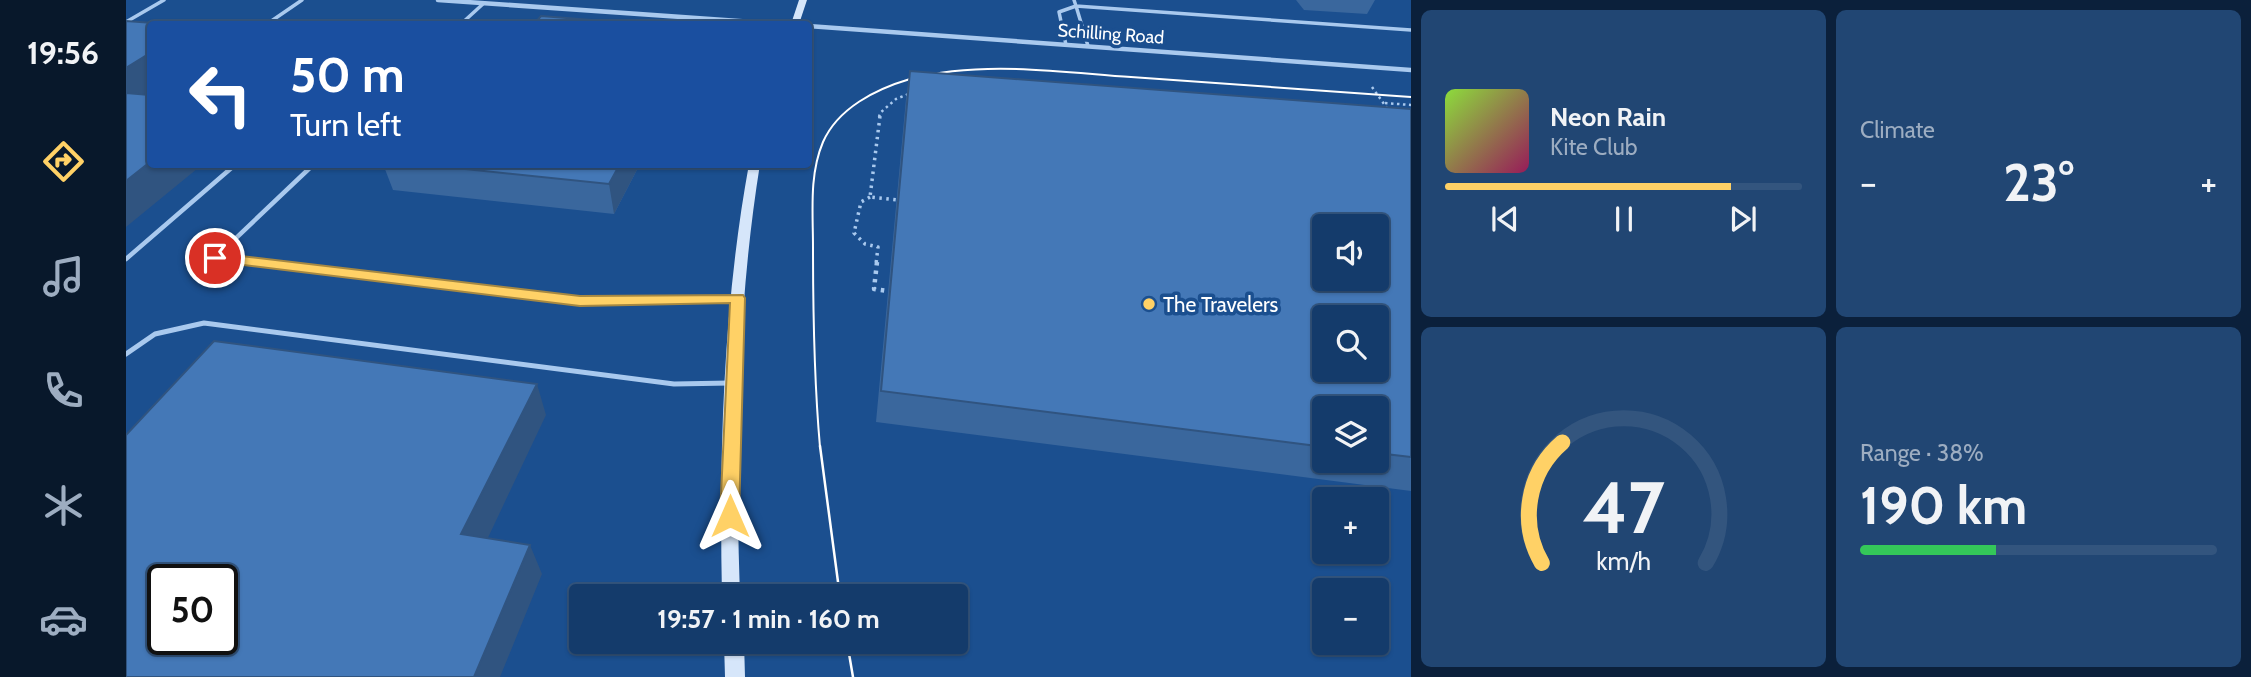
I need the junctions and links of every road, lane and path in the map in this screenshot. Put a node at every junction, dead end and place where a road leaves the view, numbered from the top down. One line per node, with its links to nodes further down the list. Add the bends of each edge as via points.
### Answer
1 (164, 0): 12 (lane)
2 (303, 0): 8 (lane)
3 (438, 0): 6 (street)
4 (803, 0): 11 (main road)
5 (1074, 0): 7 (lane)
6 (484, 3): 9 (lane); 10 (street)
7 (1076, 6): 15 (lane); 16 (lane, via 1059,12); 17 (lane)
8 (272, 21)
9 (464, 21)
10 (740, 21)
11 (796, 21)
12 (126, 22): 13 (lane)
13 (139, 23)
14 (812, 26): 16 (street, Schilling Road)
15 (1411, 30)
16 (1066, 45): 17 (street, Schilling Road)
17 (1088, 46): 18 (street, Schilling Road)
18 (1411, 69)
19 (1367, 80): 21 (path)
20 (916, 92): 27 (path, via 896,99 880,113)
21 (1384, 103): 22 (path); 23 (path)
22 (1411, 105)
23 (1396, 119)
24 (231, 168): 29 (lane)
25 (310, 168): 31 (lane, via 215,258 580,301)
26 (754, 168): 31 (main road)
27 (870, 197): 28 (path); 30 (path, via 861,202 854,233 865,244 878,247 874,289)
28 (897, 200)
29 (126, 259)
30 (888, 291)
31 (738, 298): 33 (main road)
32 (126, 354): 33 (lane, via 155,334 204,323 674,384)
33 (733, 383): 34 (main road)
34 (732, 584)
35 (734, 654): 36 (main road)
36 (735, 677)

